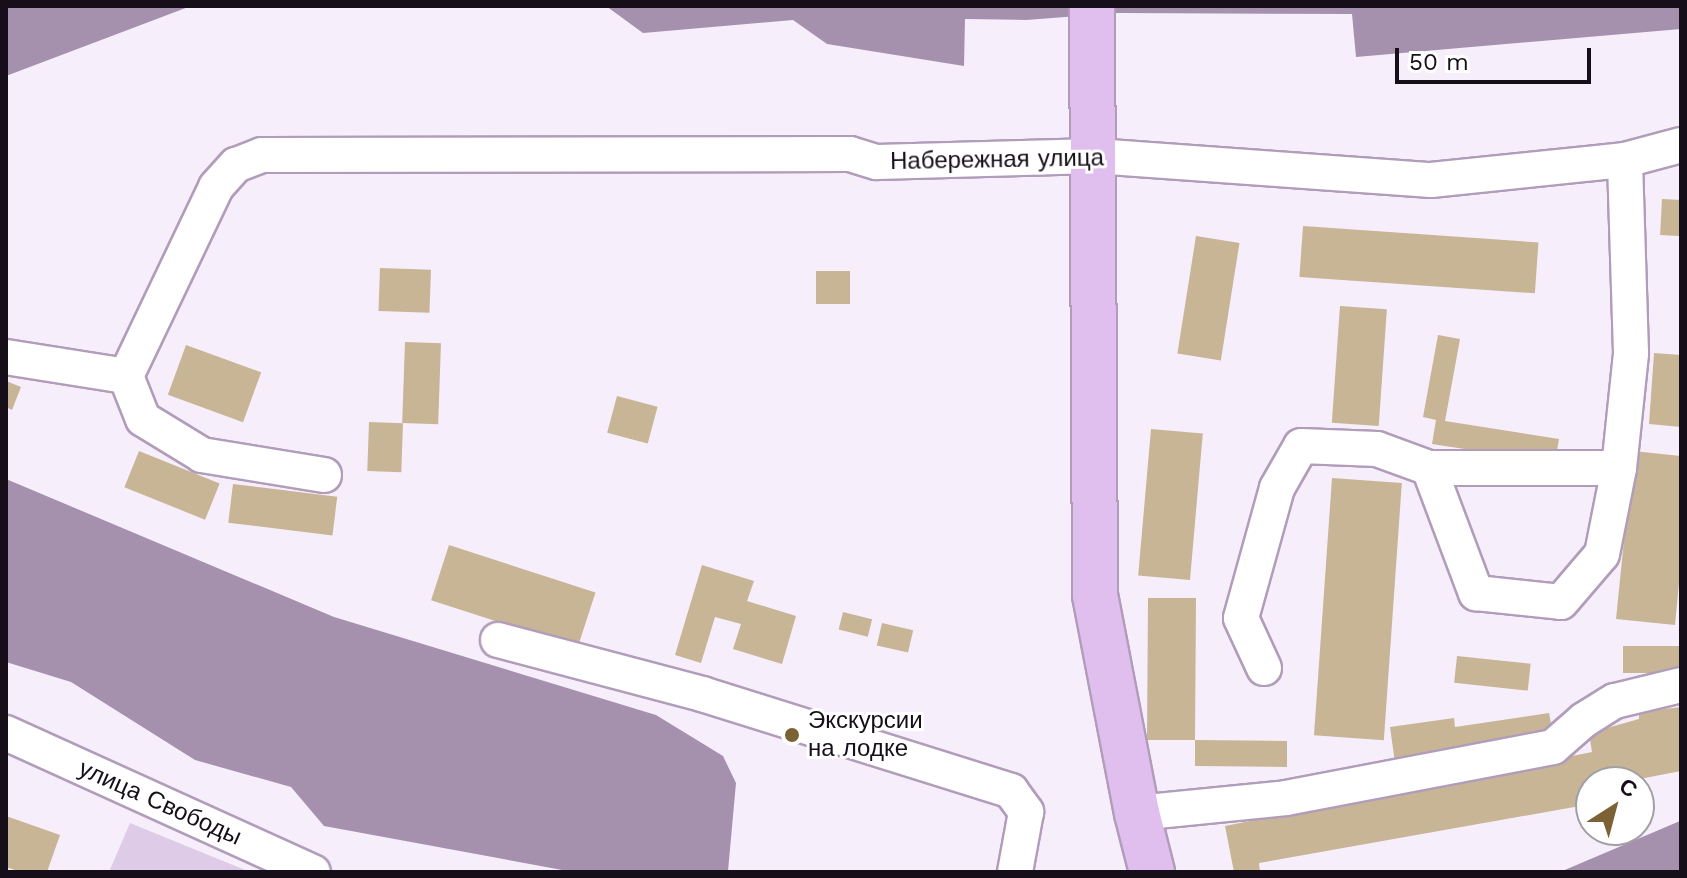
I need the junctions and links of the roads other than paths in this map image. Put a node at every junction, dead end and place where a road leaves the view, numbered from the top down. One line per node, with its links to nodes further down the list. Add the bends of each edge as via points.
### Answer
1 (1092, 6): 3 (main road)
2 (1681, 145): 4 (street, Набережная улица)
3 (1095, 156): 4 (street, Набережная улица, via 1431,180); 6 (street, Набережная улица, via 877,162 850,154 262,155 236,165 216,187); 14 (main road, via 1095,595)
4 (1625, 160): 8 (street, via 1631,353)
5 (6, 357): 6 (street)
6 (126, 376): 9 (street, via 143,419 202,455)
7 (1429, 468): 8 (street); 8 (street, via 1476,593 1561,602 1602,554); 11 (street, via 1377,449 1301,446 1277,488 1241,618)
8 (1619, 468)
9 (324, 475)
10 (498, 640): 16 (street, via 702,694 1011,791 1026,812)
11 (1264, 668)
12 (1681, 685): 14 (street, via 1615,701 1553,747 1286,798)
13 (6, 733): 15 (street, улица Свободы)
14 (1137, 813): 17 (main road)
15 (313, 872)
16 (1015, 872)
17 (1152, 872)

